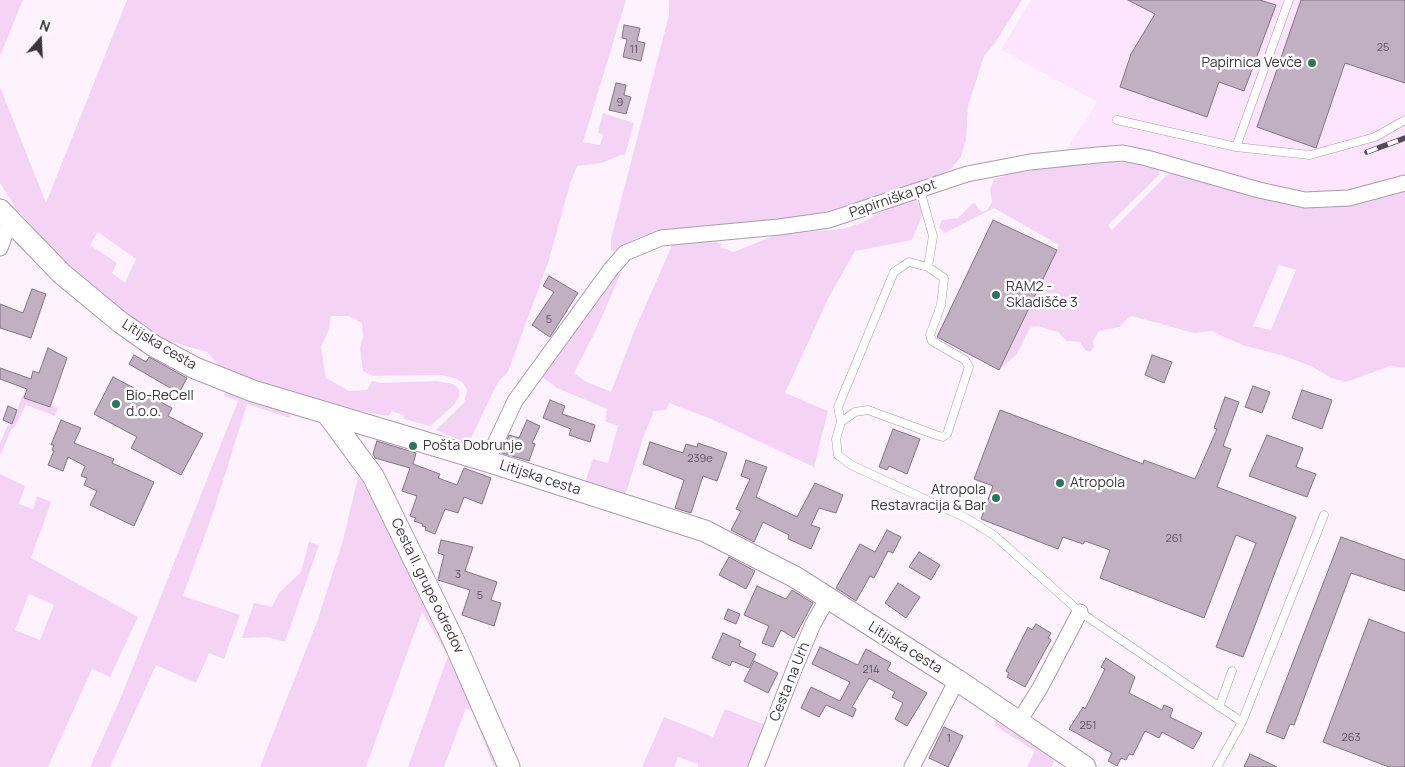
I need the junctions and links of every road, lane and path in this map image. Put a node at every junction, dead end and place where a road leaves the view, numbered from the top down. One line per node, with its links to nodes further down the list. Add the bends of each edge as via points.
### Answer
1 (1289, 0): 4 (lane)
2 (1117, 120): 4 (lane)
3 (1405, 120): 4 (lane, via 1375,137 1310,155)
4 (1236, 147)
5 (1405, 183): 6 (street, Papirniška pot, via 1349,198 1305,200 1123,153 1030,162 967,174)
6 (920, 190): 9 (lane, via 933,236); 12 (street, Papirniška pot, via 829,220 661,238 625,254 515,401)
7 (5, 216): 8 (street, Litijska cesta); 10 (main road, Litijska cesta, via 62,274 154,346 223,380)
8 (0, 248)
9 (928, 267): 11 (lane, via 909,262 894,272 838,406); 11 (lane, via 944,278 940,305 930,335 932,340 965,360 969,367 947,434 943,437 936,435 868,410 855,412)
10 (328, 415): 12 (main road, Litijska cesta); 21 (main road, Cesta II. grupe odredov, via 373,476 452,637)
11 (842, 422): 15 (lane, via 836,439 838,456 966,518 995,536)
12 (487, 461): 14 (main road, Litijska cesta, via 705,531)
13 (1324, 515): 19 (lane)
14 (828, 598): 17 (main road, Litijska cesta); 22 (street, Cesta na Urh, via 813,624)
15 (1080, 612): 18 (lane); 20 (street)
16 (1232, 671): 18 (lane)
17 (957, 680): 20 (main road, Litijska cesta); 23 (street)
18 (1219, 707): 19 (lane)
19 (1242, 722): 25 (lane)
20 (1018, 723): 24 (main road, Litijska cesta)
21 (509, 767)
22 (756, 767)
23 (912, 767)
24 (1085, 767)
25 (1217, 767)

